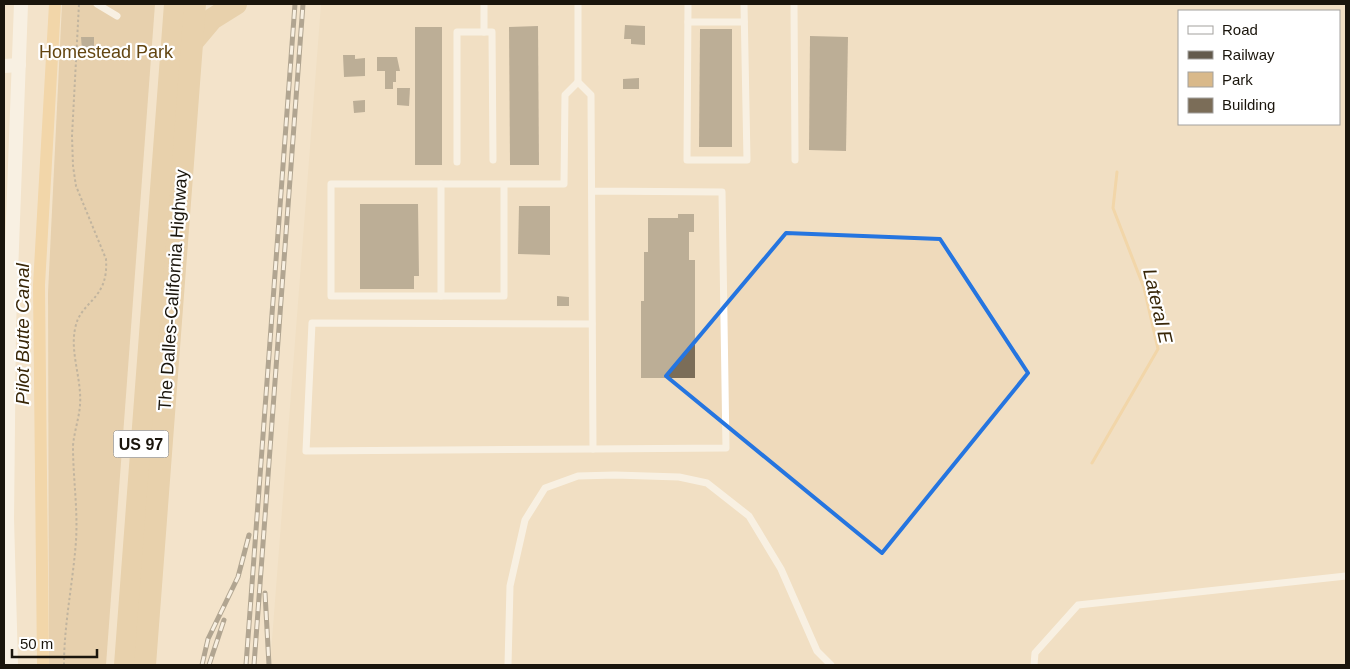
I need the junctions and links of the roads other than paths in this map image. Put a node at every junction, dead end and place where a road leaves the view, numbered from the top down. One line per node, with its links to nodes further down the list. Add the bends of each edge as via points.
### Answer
1 (21, 4): 16 (street)
2 (97, 4): 11 (lane)
3 (175, 4): 32 (highway, The Dalles-California Highway / US 97)
4 (195, 4): 15 (highway, The Dalles-California Highway / US 97)
5 (236, 4): 15 (highway, via 212,19)
6 (484, 4): 14 (lane)
7 (578, 4): 18 (lane)
8 (688, 4): 12 (lane)
9 (744, 4): 13 (lane)
10 (794, 4): 20 (lane)
11 (117, 16)
12 (688, 22): 13 (lane); 13 (lane, via 687,160 747,160)
13 (744, 22)
14 (484, 32): 19 (lane, via 492,32); 21 (lane, via 458,32)
15 (191, 44): 33 (highway, The Dalles-California Highway / US 97)
16 (19, 65): 17 (street); 27 (street)
17 (4, 66)
18 (578, 82): 23 (lane, via 565,95 564,184); 24 (lane, via 591,95)
19 (492, 160)
20 (795, 160)
21 (457, 162)
22 (442, 184): 23 (lane); 25 (lane); 25 (lane, via 331,184 331,296)
23 (504, 184): 25 (lane, via 504,296)
24 (592, 191): 26 (lane); 28 (lane, via 722,192 726,448)
25 (441, 296)
26 (592, 324): 28 (lane); 28 (lane, via 312,323 306,451)
27 (6, 327): 29 (street)
28 (592, 449)
29 (5, 519): 31 (street)
30 (1346, 576): 36 (lane, via 1078,605 1035,653)
31 (11, 665)
32 (125, 665)
33 (145, 665)
34 (508, 665): 35 (lane, via 510,586 525,520 545,488 578,476 615,476 679,477 707,483 748,516 781,569 817,651)
35 (831, 665)
36 (1034, 665)

